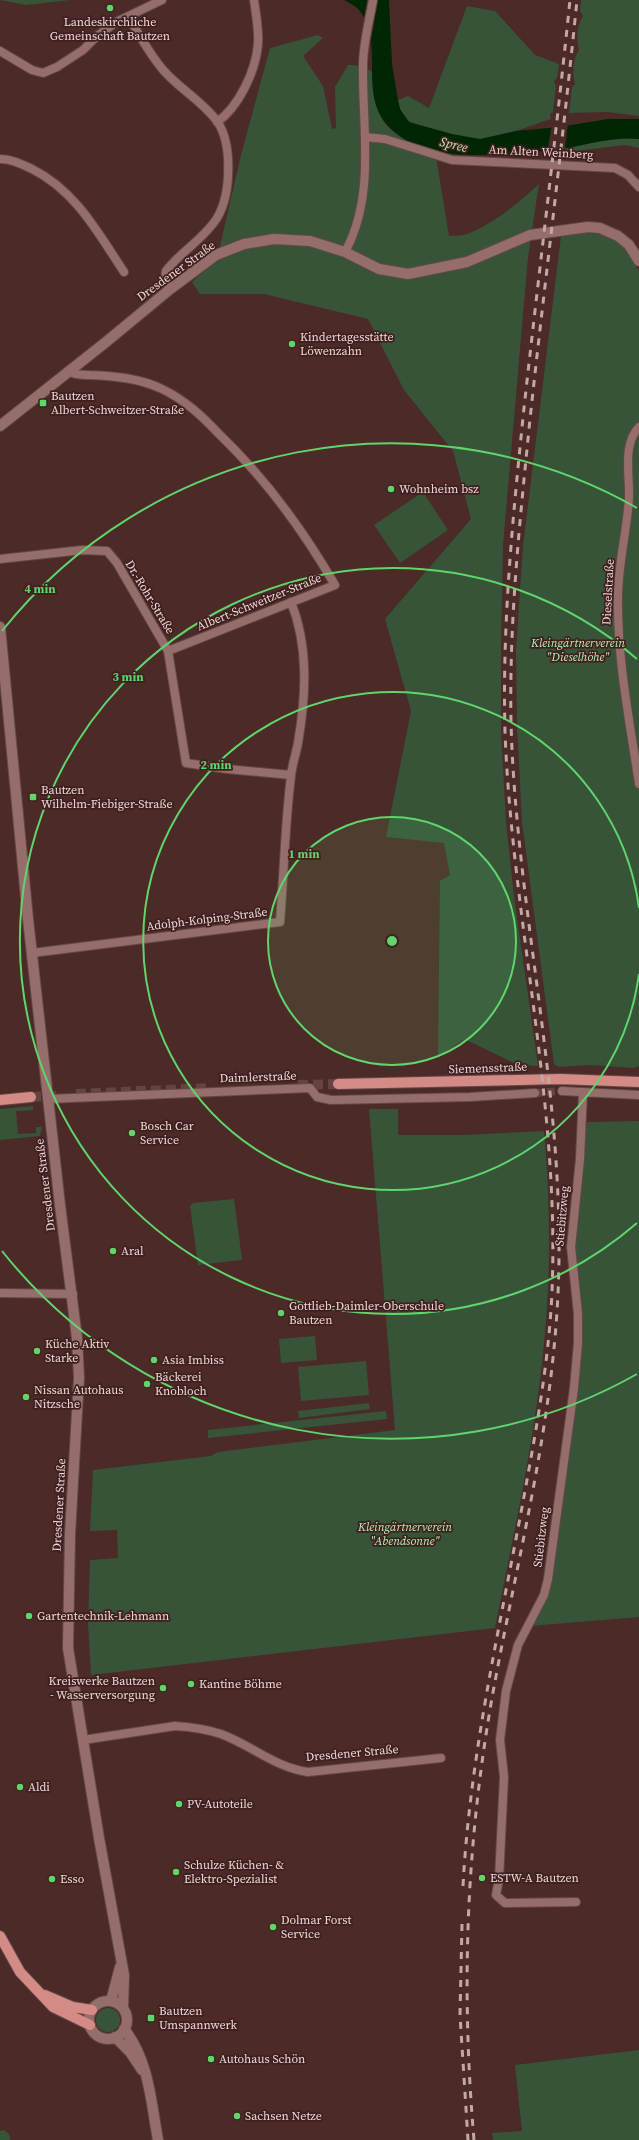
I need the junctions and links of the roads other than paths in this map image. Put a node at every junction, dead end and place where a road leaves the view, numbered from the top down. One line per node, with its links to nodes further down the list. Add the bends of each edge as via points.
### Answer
1 (162, 0): 4 (street)
2 (254, 0): 6 (street, via 258,43 254,63 239,98 229,114)
3 (373, 0): 7 (street, via 363,53)
4 (129, 18): 5 (street, via 118,21 83,50 43,73 32,70); 6 (street, via 164,71)
5 (0, 51)
6 (218, 122): 13 (street, via 228,157 223,207 208,230 166,270 165,278)
7 (365, 137): 9 (street, Am Alten Weinberg, via 385,139 452,160 615,168 628,175); 10 (street, via 361,209 354,236)
8 (0, 159): 12 (street, via 18,162 45,176 63,190 81,207)
9 (639, 187)
10 (345, 252): 11 (main road, Dresdener Straße, via 379,269 408,274 467,262 530,235 588,227 600,228 618,236 629,245); 13 (main road, Dresdener Straße, via 300,239 274,239 244,244 216,255)
11 (639, 260)
12 (124, 272)
13 (169, 290): 14 (main road, Dresdener Straße)
14 (69, 370): 15 (main road, Dresdener Straße); 18 (street, Albert-Schweitzer-Straße, via 75,374 138,380 163,389 193,408 234,447 313,546 335,585)
15 (0, 426)
16 (639, 427): 22 (street, Dieselstraße, via 631,440 629,452 629,496 619,578 618,622 620,657)
17 (0, 559): 20 (street, Dr.-Rohr-Straße, via 82,550 107,551 117,563)
18 (291, 602): 20 (street, Albert-Schweitzer-Straße); 21 (street, Adolph-Kolping-Straße, via 302,634 305,658 298,742)
19 (0, 627): 23 (main road, Dresdener Straße)
20 (168, 651): 21 (street, Dr.-Rohr-Straße, via 186,762)
21 (291, 775): 23 (street, Adolph-Kolping-Straße, via 280,922)
22 (639, 784)
23 (32, 953): 31 (main road, Dresdener Straße)
24 (639, 1082): 25 (main road, Siemensstraße, via 560,1079)
25 (338, 1084)
26 (562, 1091): 27 (street)
27 (583, 1092): 29 (street); 37 (street, Stiebitzweg, via 580,1159 571,1247 578,1314 574,1388 548,1579 544,1595 518,1645 506,1691 500,1740 504,1777 496,1895 504,1903)
28 (535, 1093): 31 (street, Daimlerstraße, via 331,1100 316,1097 310,1088)
29 (639, 1096)
30 (31, 1098): 32 (main road)
31 (48, 1099): 34 (main road, Dresdener Straße)
32 (0, 1100)
33 (0, 1293): 34 (street)
34 (73, 1294): 35 (main road, Dresdener Straße, via 79,1378 67,1630 72,1676)
35 (84, 1740): 36 (street, Dresdener Straße, via 176,1726 189,1727 221,1734 275,1762 308,1772); 39 (main road, Dresdener Straße)
36 (441, 1758)
37 (576, 1902)
38 (0, 1936): 40 (main road, via 20,1972)
39 (121, 1961): 41 (main road, Dresdener Straße); 42 (main road, Dresdener Straße, via 125,1983)
40 (39, 1993): 43 (main road, via 74,2007); 44 (main road, via 53,2007)
41 (111, 2001): 42 (main road); 43 (main road, via 101,2003)
42 (123, 2008): 45 (main road, Dresdener Straße, via 127,2018)
43 (92, 2010): 44 (main road)
44 (90, 2025): 46 (main road, via 99,2036 107,2039)
45 (124, 2029): 46 (main road); 47 (main road, via 142,2058)
46 (115, 2037): 47 (main road, via 130,2052)
47 (146, 2076): 48 (main road)
48 (158, 2140)

